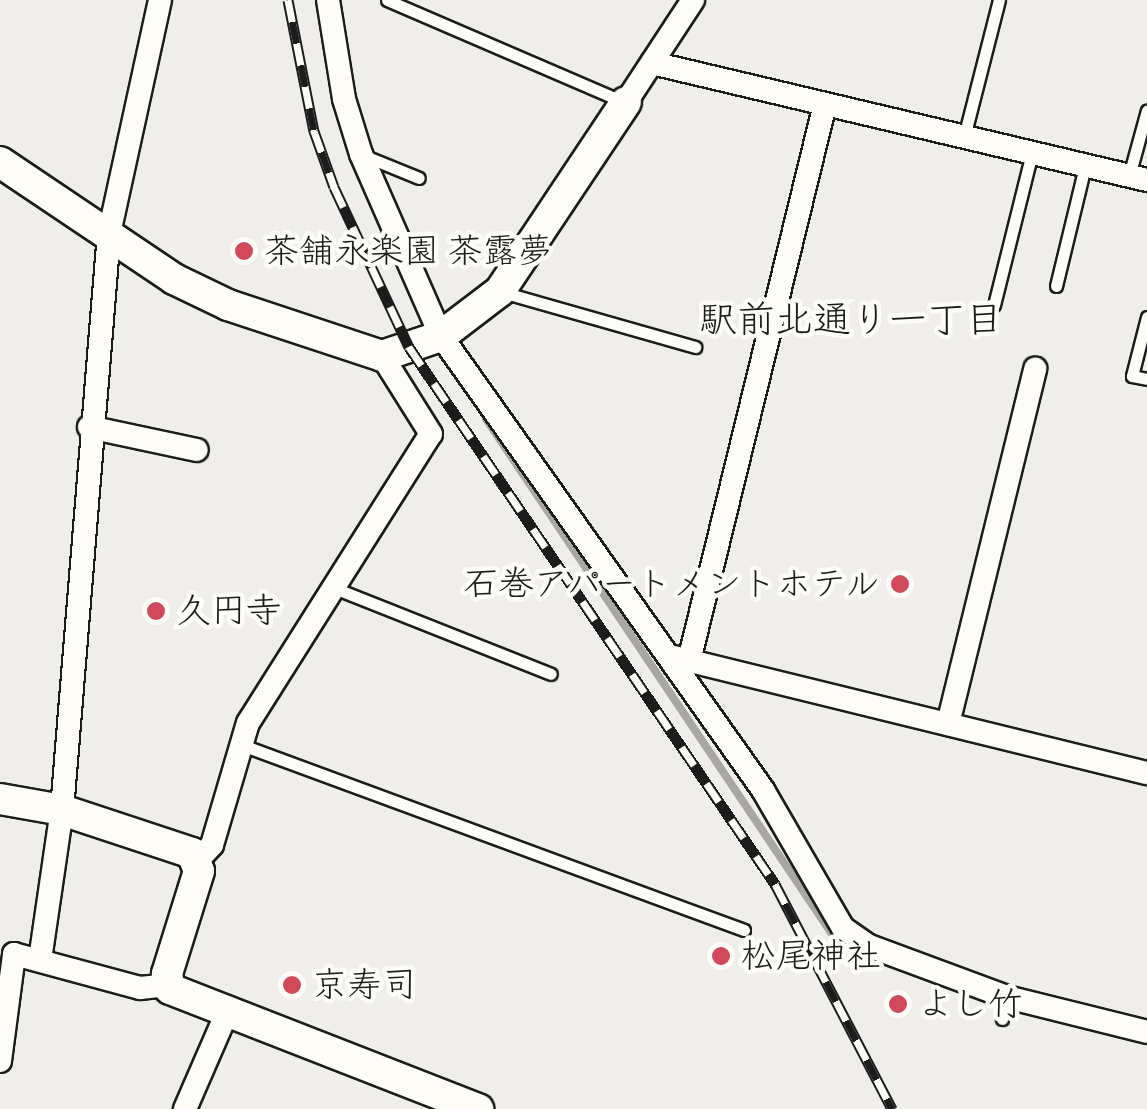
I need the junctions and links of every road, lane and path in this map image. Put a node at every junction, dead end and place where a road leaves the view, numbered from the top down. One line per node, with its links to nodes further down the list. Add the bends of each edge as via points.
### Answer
1 (160, 0): 17 (street)
2 (328, 0): 12 (street)
3 (387, 0): 7 (lane)
4 (692, 0): 6 (street)
5 (999, 0): 10 (lane)
6 (652, 63): 7 (street); 8 (street)
7 (626, 102): 19 (street)
8 (825, 104): 10 (street); 30 (street)
9 (1147, 110): 16 (lane)
10 (964, 137): 11 (street)
11 (1032, 153): 14 (street); 20 (lane)
12 (360, 154): 15 (lane); 22 (street)
13 (0, 162): 17 (street)
14 (1085, 166): 16 (street); 18 (lane)
15 (419, 178)
16 (1138, 178)
17 (109, 234): 24 (street, via 228,306); 27 (street)
18 (1056, 286)
19 (500, 292): 22 (street); 23 (lane)
20 (994, 305)
21 (1147, 316): 26 (lane, via 1132,376)
22 (441, 336): 24 (street); 30 (street)
23 (695, 347)
24 (382, 356): 29 (street, via 431,434)
25 (1035, 369): 32 (street)
26 (1147, 379)
27 (89, 427): 28 (street); 36 (street)
28 (197, 450)
29 (334, 588): 31 (lane); 33 (street)
30 (677, 658): 32 (street); 42 (street, via 844,928 1005,1008)
31 (550, 674)
32 (948, 724): 34 (street)
33 (238, 744): 37 (street, via 212,844); 38 (lane)
34 (1147, 773)
35 (0, 800): 36 (street)
36 (62, 810): 37 (street, via 183,848); 39 (street)
37 (197, 861): 40 (street)
38 (744, 930)
39 (40, 960): 40 (street, via 140,988); 43 (street, via 14,954)
40 (168, 986): 41 (street)
41 (229, 1008): 44 (street); 45 (street)
42 (1147, 1032)
43 (0, 1060)
44 (185, 1109)
45 (478, 1109)

